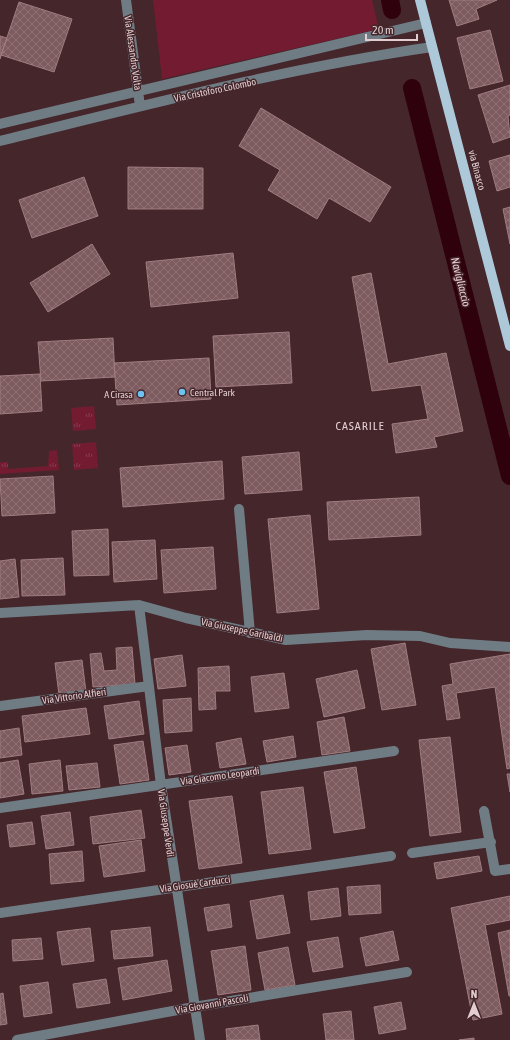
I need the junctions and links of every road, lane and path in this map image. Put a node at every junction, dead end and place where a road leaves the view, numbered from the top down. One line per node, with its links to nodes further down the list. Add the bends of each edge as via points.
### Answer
1 (126, 0): 5 (street, Via Alessandro Volta)
2 (420, 0): 3 (main road, via Binasco)
3 (426, 23): 4 (main road, via Binasco); 5 (street, Via Cristoforo Colombo)
4 (432, 47): 6 (street, Via Cristoforo Colombo, via 380,54); 9 (main road, via Binasco)
5 (138, 92): 6 (street, Via Alessandro Volta); 7 (street, Via Cristoforo Colombo)
6 (140, 106): 8 (street, Via Cristoforo Colombo)
7 (0, 124)
8 (0, 141)
9 (510, 346)
10 (239, 509): 13 (street)
11 (139, 605): 12 (street, Via Giuseppe Garibaldi); 13 (street, Via Giuseppe Garibaldi); 15 (street, Via Giuseppe Verdi)
12 (0, 613)
13 (250, 633): 14 (street, Via Giuseppe Garibaldi, via 286,640 367,635 420,636 450,642)
14 (510, 647)
15 (148, 686): 16 (street, Via Vittorio Alfieri); 18 (street, Via Giuseppe Verdi)
16 (0, 706)
17 (394, 751): 18 (street, Via Giacomo Leopardi)
18 (161, 785): 19 (street, Via Giacomo Leopardi); 25 (street, Via Giuseppe Verdi)
19 (0, 808)
20 (484, 811): 21 (street)
21 (491, 842): 22 (street); 24 (street, via 495,871)
22 (412, 853)
23 (391, 856): 25 (street, Via Giosuè Carducci)
24 (510, 869)
25 (176, 887): 26 (street, Via Giosuè Carducci); 28 (street, Via Giuseppe Verdi)
26 (0, 913)
27 (407, 972): 28 (street, Via Giovanni Pascoli)
28 (194, 1007): 29 (street, Via Giovanni Pascoli); 30 (street, Via Giuseppe Verdi)
29 (17, 1040)
30 (200, 1040)

